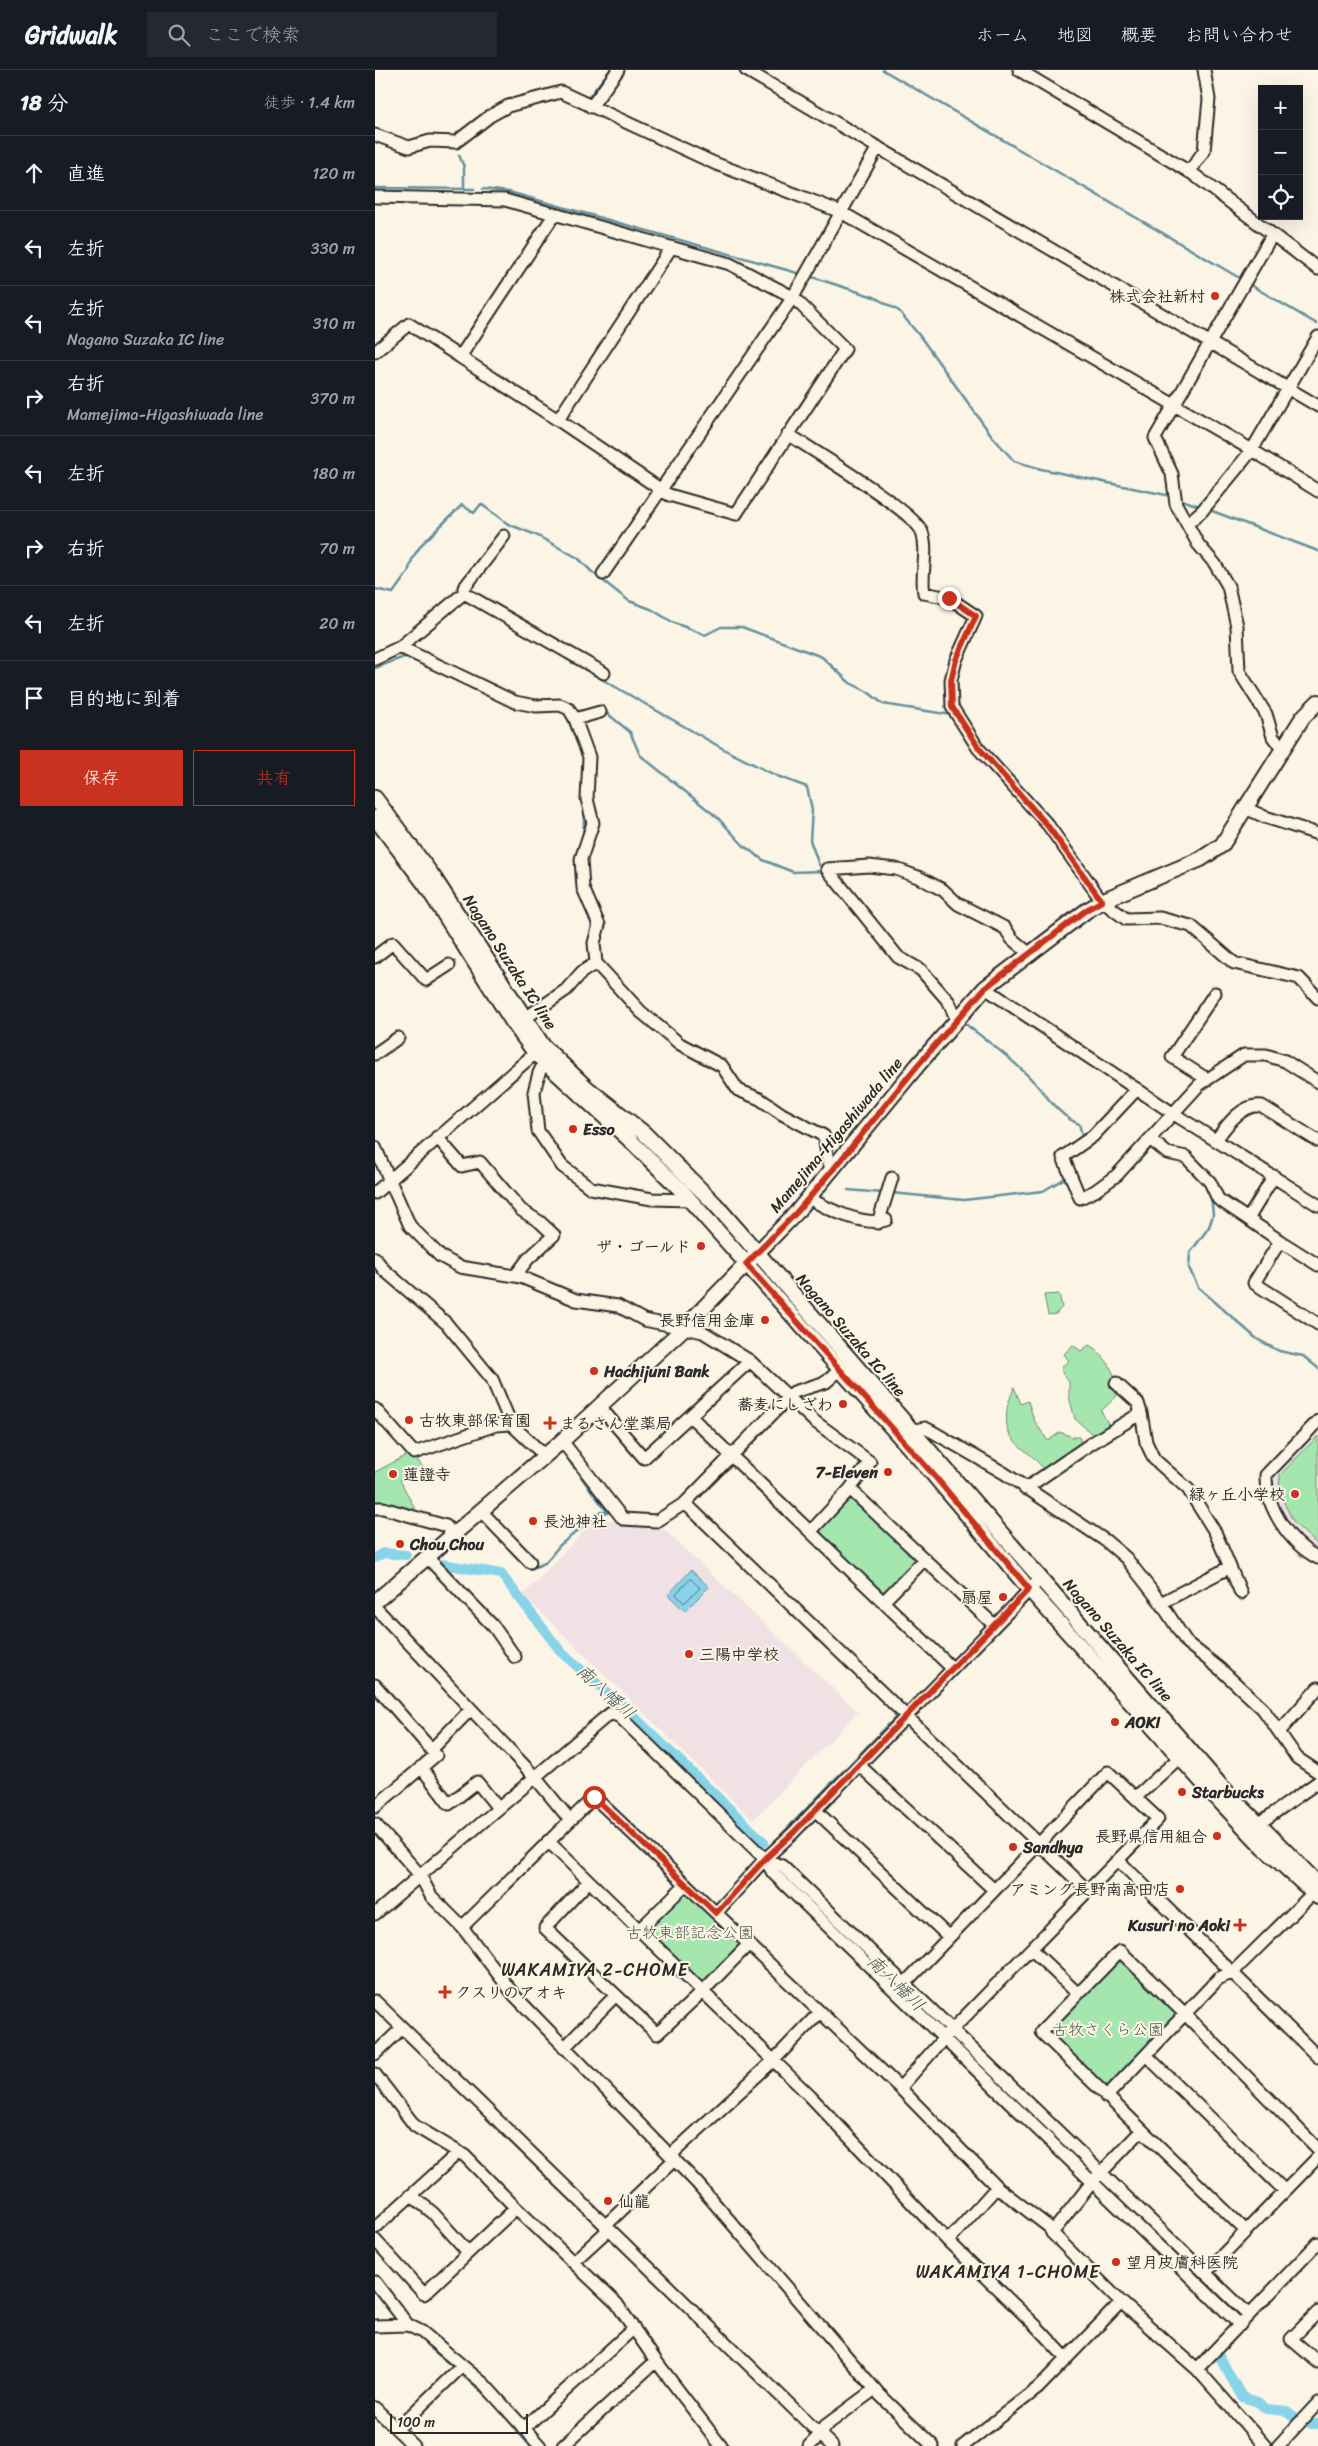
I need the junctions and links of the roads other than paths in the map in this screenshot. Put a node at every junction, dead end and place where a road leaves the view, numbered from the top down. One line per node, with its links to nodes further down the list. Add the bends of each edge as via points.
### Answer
1 (619, 70): 5 (street)
2 (746, 70): 7 (street)
3 (1019, 70): 8 (street)
4 (1204, 70): 8 (street, via 1209,99 1204,151)
5 (591, 107): 6 (street, via 561,92 508,106 456,142 430,141 409,147); 10 (street, via 714,163)
6 (375, 134)
7 (878, 147): 10 (street); 17 (street)
8 (1189, 172): 12 (street)
9 (375, 197): 11 (street, via 505,200)
10 (841, 212): 15 (street); 22 (street)
11 (554, 215): 13 (street); 19 (street)
12 (1272, 235): 14 (street); 17 (street)
13 (671, 248): 15 (street, via 730,264); 23 (street)
14 (1318, 270)
15 (793, 298): 24 (street, via 845,350); 26 (street)
16 (1318, 337): 20 (street)
17 (1209, 342): 20 (street); 22 (street)
18 (375, 352): 19 (street, via 409,324)
19 (460, 357): 23 (street)
20 (1289, 389): 21 (street); 25 (street)
21 (1318, 406)
22 (1173, 407): 25 (street); 28 (street, via 1155,438 1172,474 1175,498)
23 (558, 420): 26 (street)
24 (789, 434): 26 (street, via 736,514 669,495); 43 (street, via 897,506 917,523 922,532 925,557 925,593 949,598 976,616 956,660 951,680 952,707 979,748 1047,825)
25 (1252, 450): 27 (street); 28 (street)
26 (659, 489): 30 (street)
27 (1318, 491)
28 (1187, 524): 38 (street, via 1228,586 1237,626 1239,671 1258,700 1273,737)
29 (504, 536): 31 (street, via 464,588)
30 (603, 574)
31 (464, 593): 32 (street); 34 (street)
32 (400, 647): 33 (street); 37 (street, via 515,702 536,706 560,705 569,709)
33 (375, 659)
34 (604, 673)
35 (1318, 702): 38 (main road, Mamejima-Higashiwada line, via 1303,717)
36 (600, 712): 37 (street)
37 (575, 719): 46 (street, via 589,757 587,800 593,824 581,859 583,888 599,925 594,943)
38 (1282, 749): 40 (main road, Mamejima-Higashiwada line)
39 (375, 798): 51 (main road, Nagano Suzaka IC line, via 434,878)
40 (1245, 808): 42 (street); 43 (main road, Mamejima-Higashiwada line, via 1222,845 1201,859)
41 (375, 818): 55 (main road, Nagano Suzaka IC line, via 425,884 513,1024)
42 (1318, 834)
43 (1102, 901): 44 (main road, Mamejima-Higashiwada line, via 1086,910); 50 (street, via 1126,919 1160,918 1191,926 1234,963 1299,978)
44 (1031, 955): 48 (main road, Mamejima-Higashiwada line); 52 (street, via 1005,928 958,904 943,890 918,876 869,866 827,869 898,957 921,970 949,1002)
45 (375, 957): 47 (street, via 393,943 426,980)
46 (596, 963): 51 (street, via 582,972 566,990); 65 (street, via 641,1012 680,1044 722,1066 738,1090 824,1136 828,1161)
47 (449, 965)
48 (985, 988): 52 (main road, Mamejima-Higashiwada line); 58 (street)
49 (1215, 993): 56 (street, via 1172,1056)
50 (1318, 998)
51 (524, 1019): 55 (main road, Nagano Suzaka IC line)
52 (957, 1021): 65 (main road, Mamejima-Higashiwada line)
53 (398, 1038): 54 (street)
54 (375, 1054)
55 (541, 1054): 60 (street); 71 (main road, Nagano Suzaka IC line); 71 (street, via 534,1092 538,1131 562,1166 591,1188 652,1199); 75 (main road, Nagano Suzaka IC line, via 644,1134 689,1177)
56 (1207, 1079): 57 (street, via 1244,1055 1266,1055 1285,1061); 59 (street)
57 (1318, 1082)
58 (1137, 1089): 59 (street); 61 (street, via 1093,1136 1063,1157 1080,1198 1117,1175)
59 (1174, 1114): 61 (street); 62 (street)
60 (437, 1137): 68 (street); 79 (street, via 462,1166 480,1162 521,1210 553,1235)
61 (1150, 1139): 73 (street, via 1167,1153 1186,1157 1210,1182 1219,1199)
62 (1216, 1140): 63 (street, via 1237,1116 1255,1105 1262,1106); 66 (street)
63 (1318, 1141)
64 (375, 1147): 68 (street)
65 (833, 1170): 70 (main road, Mamejima-Higashiwada line)
66 (1273, 1176): 72 (street); 73 (street)
67 (892, 1178): 70 (street, via 882,1221 827,1209)
68 (389, 1180): 69 (street); 79 (street, via 410,1226 440,1256 460,1267)
69 (375, 1193)
70 (809, 1198): 75 (main road, Mamejima-Higashiwada line)
71 (689, 1200): 77 (main road, Nagano Suzaka IC line)
72 (1318, 1205)
73 (1248, 1219): 74 (street)
74 (1280, 1241): 78 (street); 80 (street, via 1254,1283)
75 (757, 1254): 77 (main road, Mamejima-Higashiwada line); 92 (main road, Nagano Suzaka IC line)
76 (375, 1258): 91 (street, via 384,1270 446,1323 492,1379)
77 (746, 1264): 81 (main road, Mamejima-Higashiwada line); 83 (main road, Nagano Suzaka IC line)
78 (1318, 1265)
79 (515, 1276): 81 (street, via 576,1300 609,1303 644,1320)
80 (1318, 1324)
81 (685, 1327): 82 (street, via 703,1332); 86 (main road, Mamejima-Higashiwada line)
82 (751, 1361): 85 (street); 89 (street)
83 (841, 1369): 85 (street, via 826,1382 803,1388); 109 (main road, Nagano Suzaka IC line)
84 (1115, 1383): 88 (street, via 1138,1403)
85 (790, 1397): 95 (street); 97 (street, via 814,1420 870,1462)
86 (599, 1406): 89 (street, via 645,1458); 93 (main road, Mamejima-Higashiwada line)
87 (375, 1409): 91 (street, via 414,1452 496,1425)
88 (1141, 1413): 96 (street); 107 (street, via 1146,1442 1154,1459 1188,1489 1215,1532)
89 (691, 1417): 95 (street)
90 (1318, 1421): 104 (street, via 1266,1475 1266,1488 1273,1508 1290,1535)
91 (511, 1424): 94 (street)
92 (910, 1431): 96 (street, via 925,1428); 108 (main road, Nagano Suzaka IC line)
93 (562, 1441): 94 (main road, Mamejima-Higashiwada line); 98 (street, via 623,1519 657,1521)
94 (544, 1455): 100 (main road, Mamejima-Higashiwada line)
95 (732, 1456): 98 (street); 101 (street)
96 (1025, 1489): 113 (street, via 1107,1541 1126,1558)
97 (850, 1490): 101 (street); 105 (street)
98 (685, 1503): 121 (street)
99 (375, 1508): 102 (street, via 446,1526)
100 (480, 1510): 102 (main road, Mamejima-Higashiwada line); 106 (street)
101 (811, 1531): 112 (street)
102 (452, 1534): 103 (main road, Mamejima-Higashiwada line)
103 (427, 1557): 111 (main road, Mamejima-Higashiwada line); 116 (street, via 494,1628)
104 (1318, 1558)
105 (925, 1559): 112 (street); 115 (street)
106 (531, 1562)
107 (1230, 1567): 110 (street); 113 (street)
108 (1041, 1578): 109 (street); 136 (main road, Nagano Suzaka IC line)
109 (1029, 1589): 115 (street); 124 (main road, Nagano Suzaka IC line)
110 (1241, 1593)
111 (375, 1602)
112 (883, 1602): 117 (street)
113 (1161, 1603): 122 (street, via 1187,1644 1263,1709)
114 (375, 1607): 120 (street)
115 (994, 1625): 117 (street)
116 (515, 1657)
117 (952, 1668): 121 (street)
118 (375, 1685): 123 (street)
119 (1318, 1688): 122 (street)
120 (470, 1710): 123 (street); 128 (street)
121 (906, 1716): 125 (street); 138 (street)
122 (1279, 1732): 127 (street, via 1297,1758)
123 (431, 1750): 126 (street, via 436,1755)
124 (1180, 1757): 130 (street); 146 (main road, Nagano Suzaka IC line, via 1263,1847)
125 (859, 1765): 133 (street); 144 (street)
126 (421, 1767): 131 (street); 132 (street, via 449,1804 477,1782)
127 (1318, 1772)
128 (534, 1776): 132 (street); 134 (street); 139 (street, via 611,1714 620,1717)
129 (1318, 1782): 136 (street)
130 (1135, 1797): 138 (street, via 1108,1772); 140 (street, via 1158,1819)
131 (375, 1807)
132 (498, 1808): 141 (street)
133 (815, 1810): 139 (street); 151 (street)
134 (570, 1820): 137 (street); 143 (street, via 594,1797)
135 (375, 1824): 141 (street)
136 (1257, 1825): 146 (main road, Nagano Suzaka IC line)
137 (548, 1842): 142 (street); 149 (street)
138 (1039, 1843): 144 (street); 145 (street)
139 (765, 1859): 147 (street); 155 (street, via 782,1866); 163 (street, via 773,1873)
140 (1118, 1860): 145 (street); 154 (street)
141 (420, 1875): 148 (street); 149 (street, via 431,1896)
142 (589, 1881): 150 (street); 158 (street, via 545,1928)
143 (685, 1884): 147 (street); 150 (street)
144 (994, 1890): 151 (street)
145 (1089, 1891): 153 (street)
146 (1317, 1891): 154 (street)
147 (716, 1913): 152 (street)
148 (375, 1914)
149 (462, 1927): 164 (street, via 514,1995)
150 (639, 1930): 156 (street)
151 (949, 1937): 155 (street)
152 (749, 1944): 156 (street); 160 (street)
153 (1032, 1950): 157 (street); 163 (street)
154 (1232, 1973): 161 (street, via 1219,1978); 167 (street)
155 (905, 1983): 163 (street)
156 (703, 1991): 158 (street, via 657,2034); 168 (street)
157 (1077, 1993): 161 (street, via 1120,1951); 171 (street, via 1041,2032)
158 (616, 1995): 164 (street)
159 (375, 2001): 162 (street)
160 (819, 2012): 168 (street); 170 (street)
161 (1186, 2014): 166 (street); 173 (street)
162 (402, 2028): 165 (street); 183 (street)
163 (948, 2034): 170 (street); 177 (street); 178 (street)
164 (564, 2048): 175 (street)
165 (375, 2054)
166 (1147, 2055): 171 (street); 180 (street)
167 (1318, 2057)
168 (774, 2060): 175 (street); 188 (street)
169 (375, 2074): 174 (street, via 415,2126)
170 (900, 2088): 179 (street)
171 (1106, 2097): 172 (street)
172 (1141, 2131): 177 (street); 185 (street)
173 (1318, 2149)
174 (459, 2152): 181 (street); 182 (street)
175 (673, 2157): 183 (street); 206 (street)
176 (1318, 2157): 180 (street)
177 (1101, 2172): 178 (street); 192 (street)
178 (1093, 2181): 186 (street); 198 (street)
179 (997, 2187): 186 (street, via 1049,2226); 188 (street)
180 (1285, 2191): 185 (street)
181 (411, 2196): 184 (street); 190 (street)
182 (516, 2208): 190 (street); 191 (street)
183 (607, 2227): 191 (street); 211 (street)
184 (375, 2228)
185 (1246, 2231): 192 (street)
186 (1051, 2233): 194 (street)
187 (375, 2240): 190 (street, via 424,2294)
188 (947, 2241): 201 (street)
189 (1318, 2244): 196 (street)
190 (469, 2252)
191 (573, 2262): 200 (street, via 617,2304)
192 (1206, 2272): 196 (street)
193 (375, 2282): 197 (street)
194 (1121, 2302): 201 (street); 205 (street)
195 (1318, 2312): 203 (street, via 1291,2338)
196 (1249, 2315): 198 (street)
197 (408, 2325): 199 (street); 204 (street, via 422,2332)
198 (1240, 2325): 205 (street)
199 (375, 2326)
200 (634, 2328): 202 (street); 210 (street)
201 (1066, 2358): 219 (street, via 1038,2388)
202 (656, 2361): 214 (street); 215 (street)
203 (1318, 2362)
204 (459, 2368): 209 (street); 210 (street, via 485,2384)
205 (1197, 2369): 220 (street)
206 (875, 2389): 211 (street, via 825,2426); 218 (street)
207 (1318, 2403): 221 (street)
208 (375, 2408): 209 (street)
209 (397, 2429): 212 (street)
210 (523, 2429): 213 (street)
211 (820, 2435): 216 (street); 217 (street)
212 (414, 2446)
213 (540, 2446)
214 (563, 2446)
215 (721, 2446)
216 (809, 2446)
217 (832, 2446)
218 (933, 2446)
219 (963, 2446)
220 (1265, 2446)
221 (1279, 2446)

